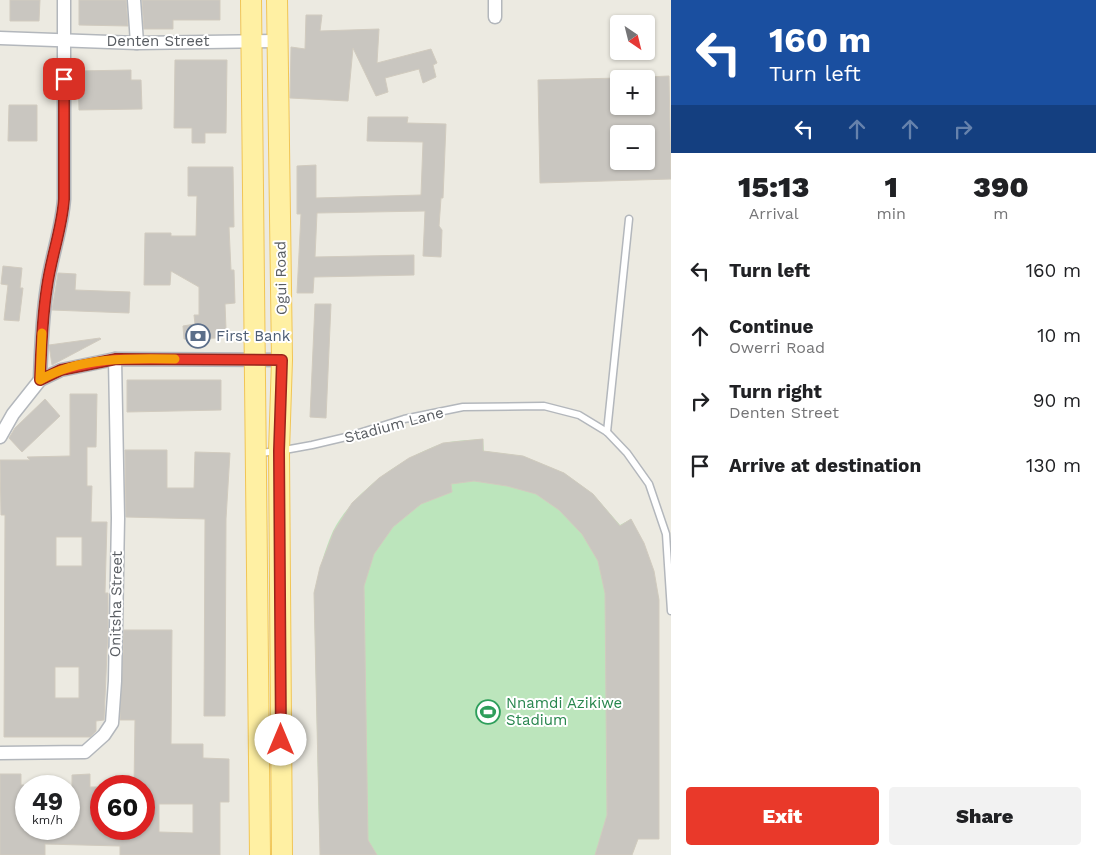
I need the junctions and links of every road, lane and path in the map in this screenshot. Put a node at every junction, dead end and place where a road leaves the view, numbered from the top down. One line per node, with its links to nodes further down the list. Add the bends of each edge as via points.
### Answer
1 (64, 0): 8 (street)
2 (134, 0): 11 (street)
3 (251, 0): 9 (main road, Ogui Road)
4 (277, 0): 10 (main road, Ogui Road)
5 (495, 0): 6 (street)
6 (495, 17)
7 (0, 38): 8 (street, Denten Street)
8 (65, 40): 11 (street, Denten Street); 16 (street, via 63,219 47,286)
9 (251, 41): 10 (street, Denten Street); 11 (street, Denten Street); 14 (main road, Ogui Road)
10 (278, 41): 15 (main road, Ogui Road)
11 (137, 43)
12 (629, 219): 17 (lane)
13 (116, 359): 14 (street); 16 (street, via 61,370); 22 (street, Onitsha Street, via 118,518 112,722 104,735 85,752)
14 (255, 360): 15 (street); 20 (main road, Ogui Road)
15 (282, 360): 19 (main road, Ogui Road)
16 (40, 380): 18 (street, via 13,414)
17 (607, 432): 19 (lane, Stadium Lane, via 579,415 544,406 463,407); 21 (lane, Stadium Lane, via 649,484 666,534)
18 (0, 438)
19 (279, 451): 20 (lane, Stadium Lane); 24 (main road, Ogui Road)
20 (256, 453): 23 (main road, Ogui Road)
21 (671, 611)
22 (0, 753)
23 (260, 855)
24 (282, 855)

